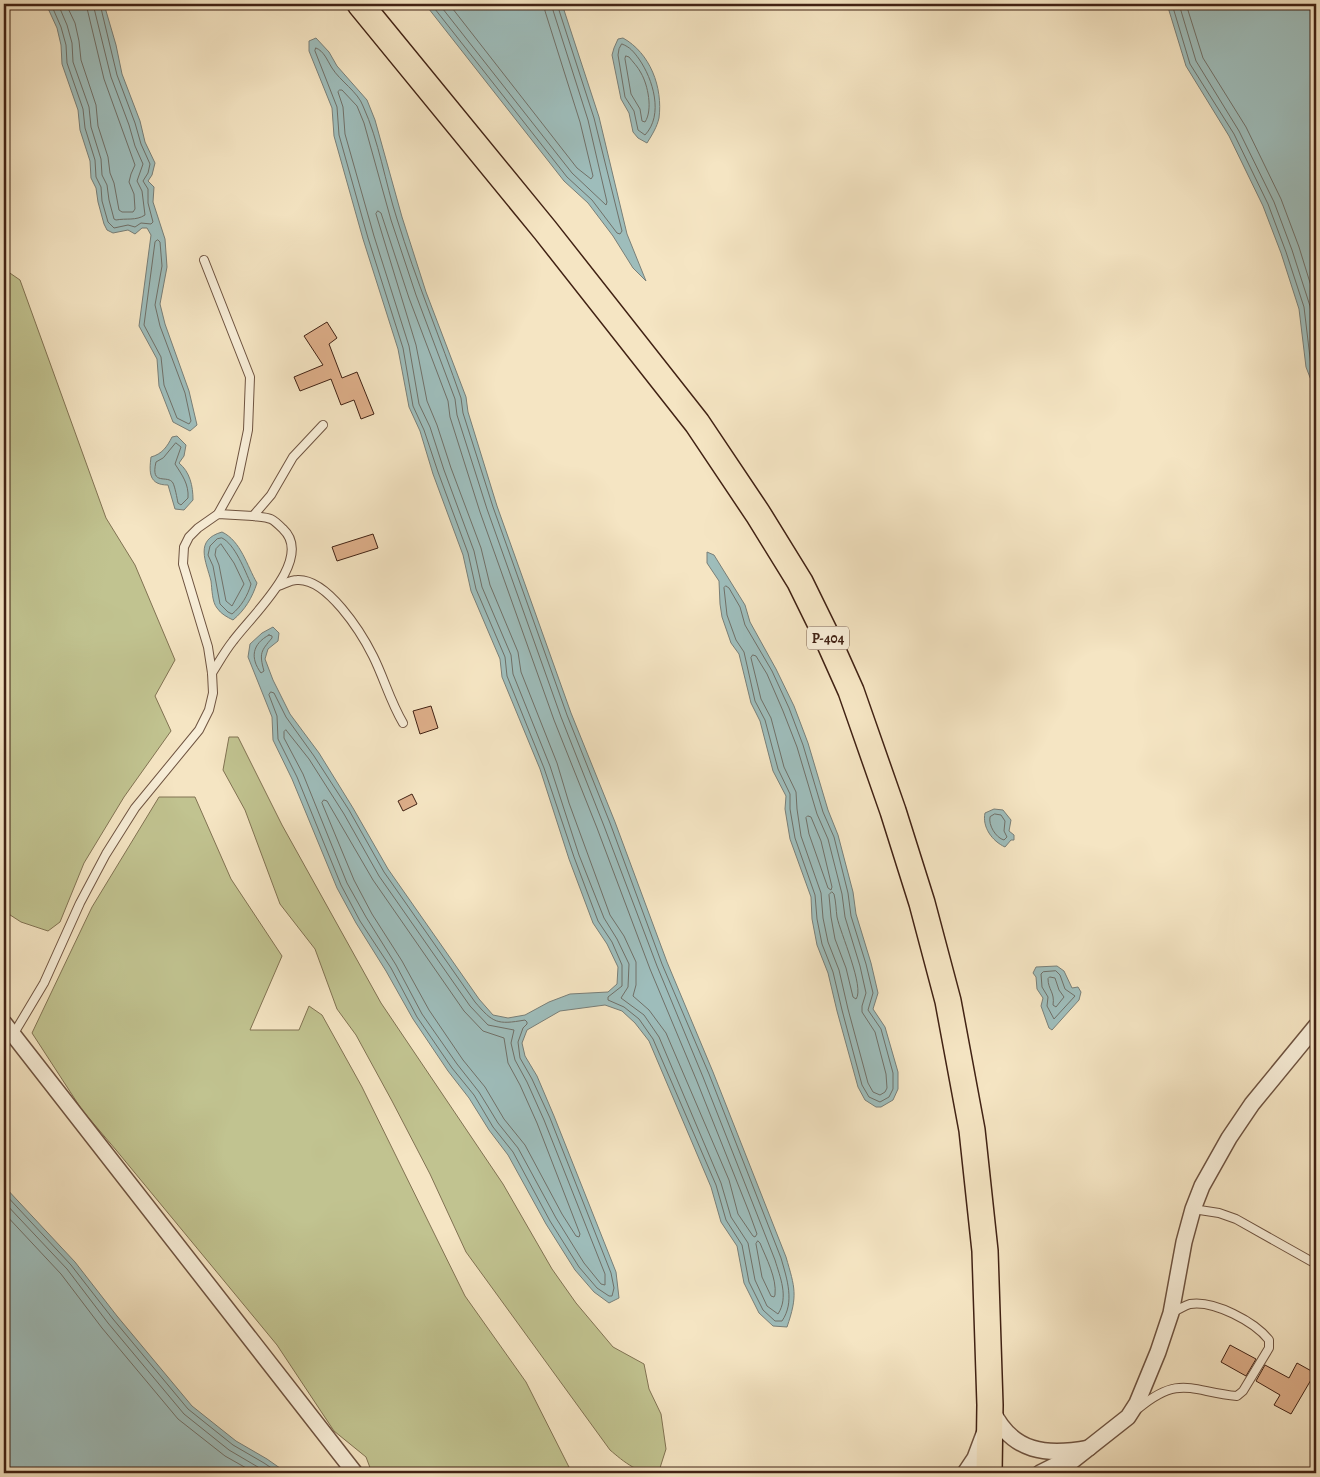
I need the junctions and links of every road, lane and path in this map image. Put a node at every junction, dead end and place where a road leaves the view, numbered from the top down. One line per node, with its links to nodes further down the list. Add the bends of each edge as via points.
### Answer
1 (360, 4): 14 (highway, Р-404, via 545,230 696,423 800,582 825,632 851,691 893,811 948,1001 972,1130 985,1251)
2 (204, 260): 4 (lane, via 250,377 248,430 238,478)
3 (323, 425): 5 (lane, via 293,457 271,495)
4 (218, 514): 5 (lane); 7 (lane, via 189,537 184,547 183,564 208,647)
5 (253, 516): 6 (lane, via 272,518 289,534 293,548 289,566)
6 (278, 586): 7 (lane, via 232,641); 8 (lane, via 297,580 307,581 320,587 334,600 351,620 373,656)
7 (212, 673): 10 (lane, via 213,693 199,730 135,808 80,903 44,983)
8 (403, 723)
9 (1316, 1026): 11 (street, via 1229,1138)
10 (8, 1029): 17 (street)
11 (1192, 1209): 12 (lane, via 1236,1219); 13 (street)
12 (1316, 1264)
13 (1171, 1313): 15 (street, via 1145,1385); 15 (lane, via 1188,1305 1216,1306 1263,1332 1269,1340 1269,1348 1237,1396 1186,1387 1172,1388 1154,1396)
14 (990, 1405): 16 (street, via 1006,1432 1030,1447 1060,1453); 18 (street, via 981,1445); 19 (highway, Р-404)
15 (1128, 1417): 16 (street)
16 (1090, 1448): 20 (street); 21 (street)
17 (355, 1473)
18 (965, 1473)
19 (989, 1473)
20 (1040, 1473)
21 (1057, 1473)

